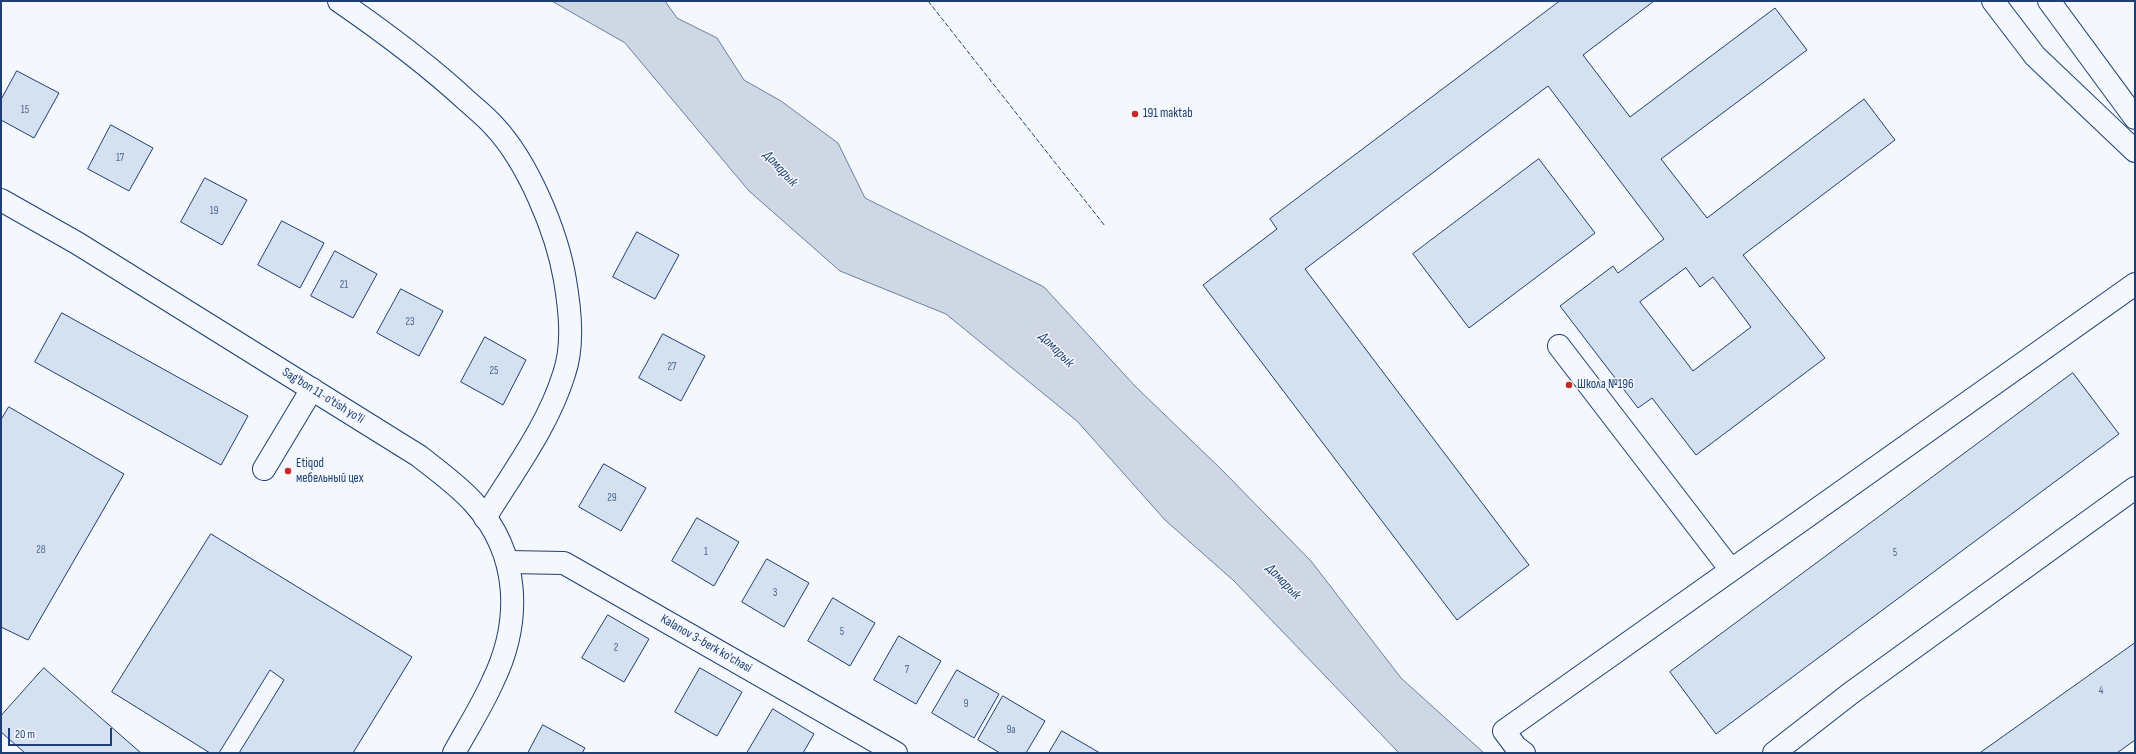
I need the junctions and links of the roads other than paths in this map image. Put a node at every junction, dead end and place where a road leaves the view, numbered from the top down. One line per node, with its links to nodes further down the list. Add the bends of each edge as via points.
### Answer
1 (339, 1): 12 (street, via 390,36 495,126 524,168 548,218 561,258 568,297 571,338 565,373 551,409)
2 (1993, 1): 5 (street, via 2035,56)
3 (2049, 1): 4 (street)
4 (2135, 118)
5 (2135, 151)
6 (1, 200): 9 (street, Sag'bon 11-o'tish yo'li, via 77,243)
7 (2135, 284): 14 (street)
8 (1559, 346): 14 (street)
9 (312, 389): 10 (street); 12 (street, Sag'bon 11-o'tish yo'li, via 419,456 448,478)
10 (264, 469)
11 (2135, 488): 18 (street, via 1851,693)
12 (485, 518): 13 (street, Sag'bon 11-o'tish yo'li, via 495,532)
13 (509, 562): 15 (street, Sag'bon 11-o'tish yo'li, via 513,595 511,625 504,654 494,681); 16 (street, Kalanov 3-berk ko'chasi, via 564,563)
14 (1732, 570): 17 (street, via 1504,730 1516,747)
15 (454, 753)
16 (896, 753)
17 (1524, 753)
18 (1774, 753)

